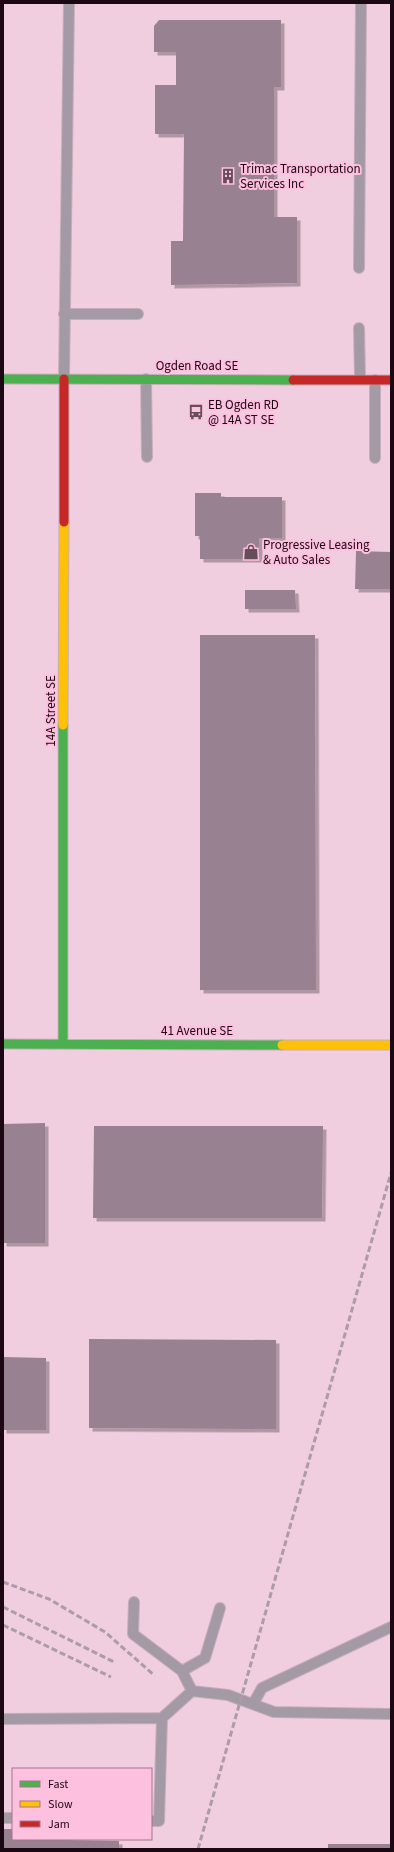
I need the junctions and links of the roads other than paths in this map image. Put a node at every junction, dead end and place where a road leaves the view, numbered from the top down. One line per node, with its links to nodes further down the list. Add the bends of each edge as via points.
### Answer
1 (69, 3): 4 (lane)
2 (361, 3): 3 (lane)
3 (359, 268)
4 (64, 314): 5 (lane); 8 (lane)
5 (138, 314)
6 (359, 328): 10 (lane)
7 (3, 379): 8 (street, Ogden Road SE)
8 (64, 379): 9 (street, Ogden Road SE); 16 (street, 14A Street SE)
9 (146, 379): 10 (street, Ogden Road SE); 13 (lane)
10 (360, 379): 11 (street, Ogden Road SE)
11 (375, 380): 12 (street, Ogden Road SE); 14 (lane)
12 (391, 380)
13 (147, 457)
14 (375, 458)
15 (3, 1044): 16 (street, 41 Avenue SE)
16 (63, 1044): 17 (street, 41 Avenue SE)
17 (391, 1045)
18 (134, 1602): 21 (lane, via 133,1634)
19 (220, 1608): 21 (lane, via 205,1658)
20 (391, 1627): 23 (lane, via 262,1688)
21 (182, 1671): 22 (lane)
22 (192, 1691): 23 (lane, via 228,1695); 25 (lane)
23 (253, 1704): 24 (lane, via 274,1712)
24 (391, 1714)
25 (162, 1718): 26 (lane); 27 (lane, via 159,1821)
26 (3, 1719)
27 (152, 1821)

